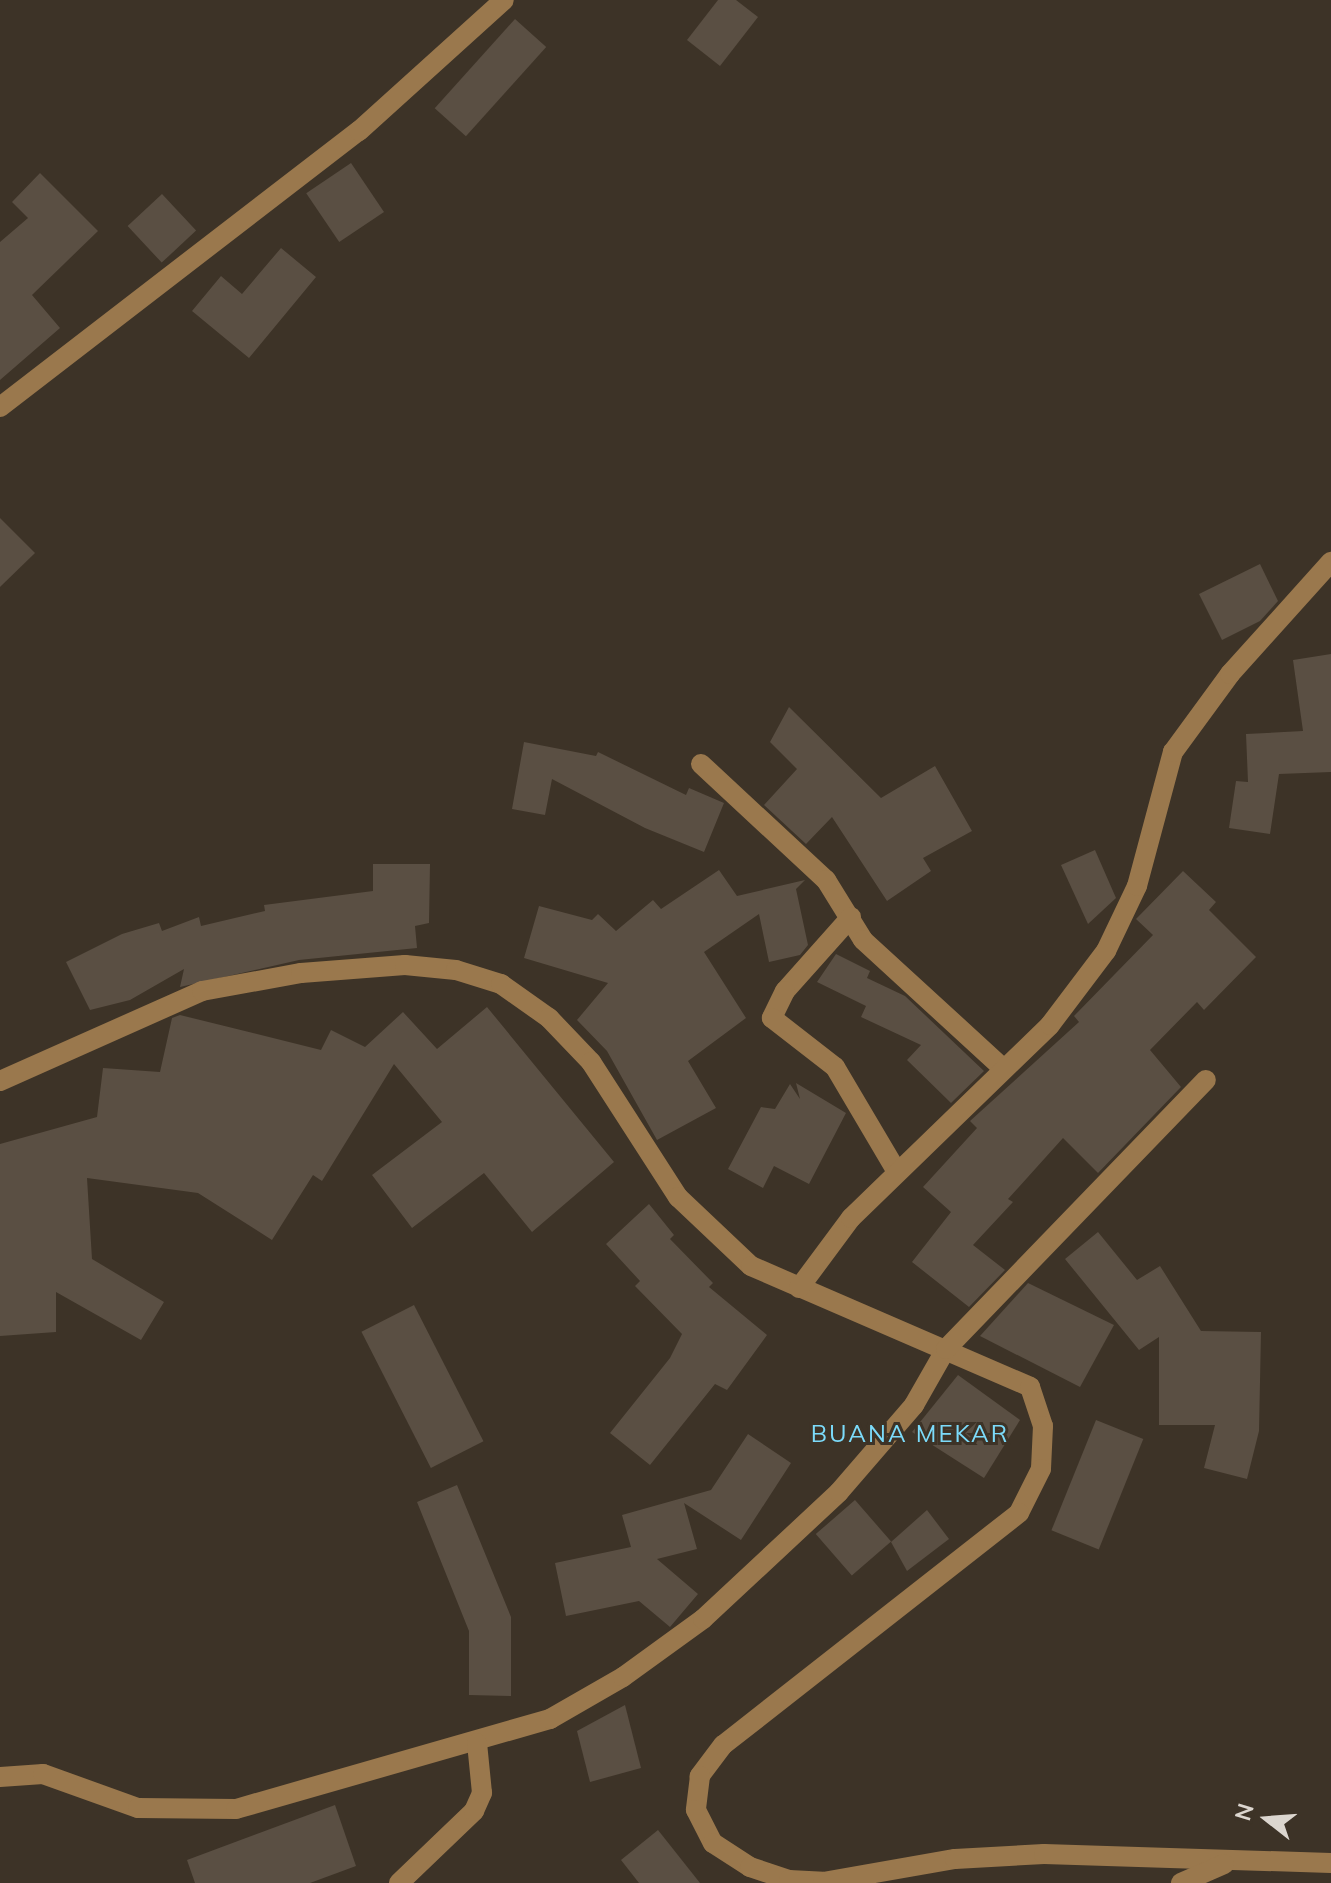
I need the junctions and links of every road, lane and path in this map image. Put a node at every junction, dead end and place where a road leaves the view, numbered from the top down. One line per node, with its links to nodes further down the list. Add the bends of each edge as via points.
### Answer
1 (504, 0): 2 (street, via 359,131)
2 (0, 407)
3 (1331, 562): 6 (street, via 1192,720 1173,752 1137,886 1106,951 1050,1025)
4 (701, 764): 5 (street, via 826,880)
5 (851, 917): 6 (street, via 863,940); 9 (street, via 785,991 772,1018 835,1067)
6 (1004, 1069): 9 (street)
7 (1206, 1080): 11 (street)
8 (0, 1081): 10 (street, via 202,991 301,973 405,965 456,970 501,984 549,1018 591,1062 678,1197 710,1232 751,1266)
9 (896, 1170): 10 (street, via 851,1218)
10 (799, 1288): 11 (street)
11 (946, 1349): 12 (street, via 914,1405 839,1492 703,1619 623,1677 550,1719); 14 (street, via 1030,1387 1043,1426 1041,1469 1019,1513 984,1544 723,1745 700,1776 696,1810 713,1843 750,1867 789,1880 823,1882 955,1859 1044,1854)
12 (477, 1743): 13 (street, via 236,1809 138,1808 43,1774); 16 (street, via 482,1793 474,1811)
13 (0, 1777)
14 (1232, 1860): 15 (street); 17 (street)
15 (1331, 1863)
16 (399, 1883)
17 (1181, 1883)

